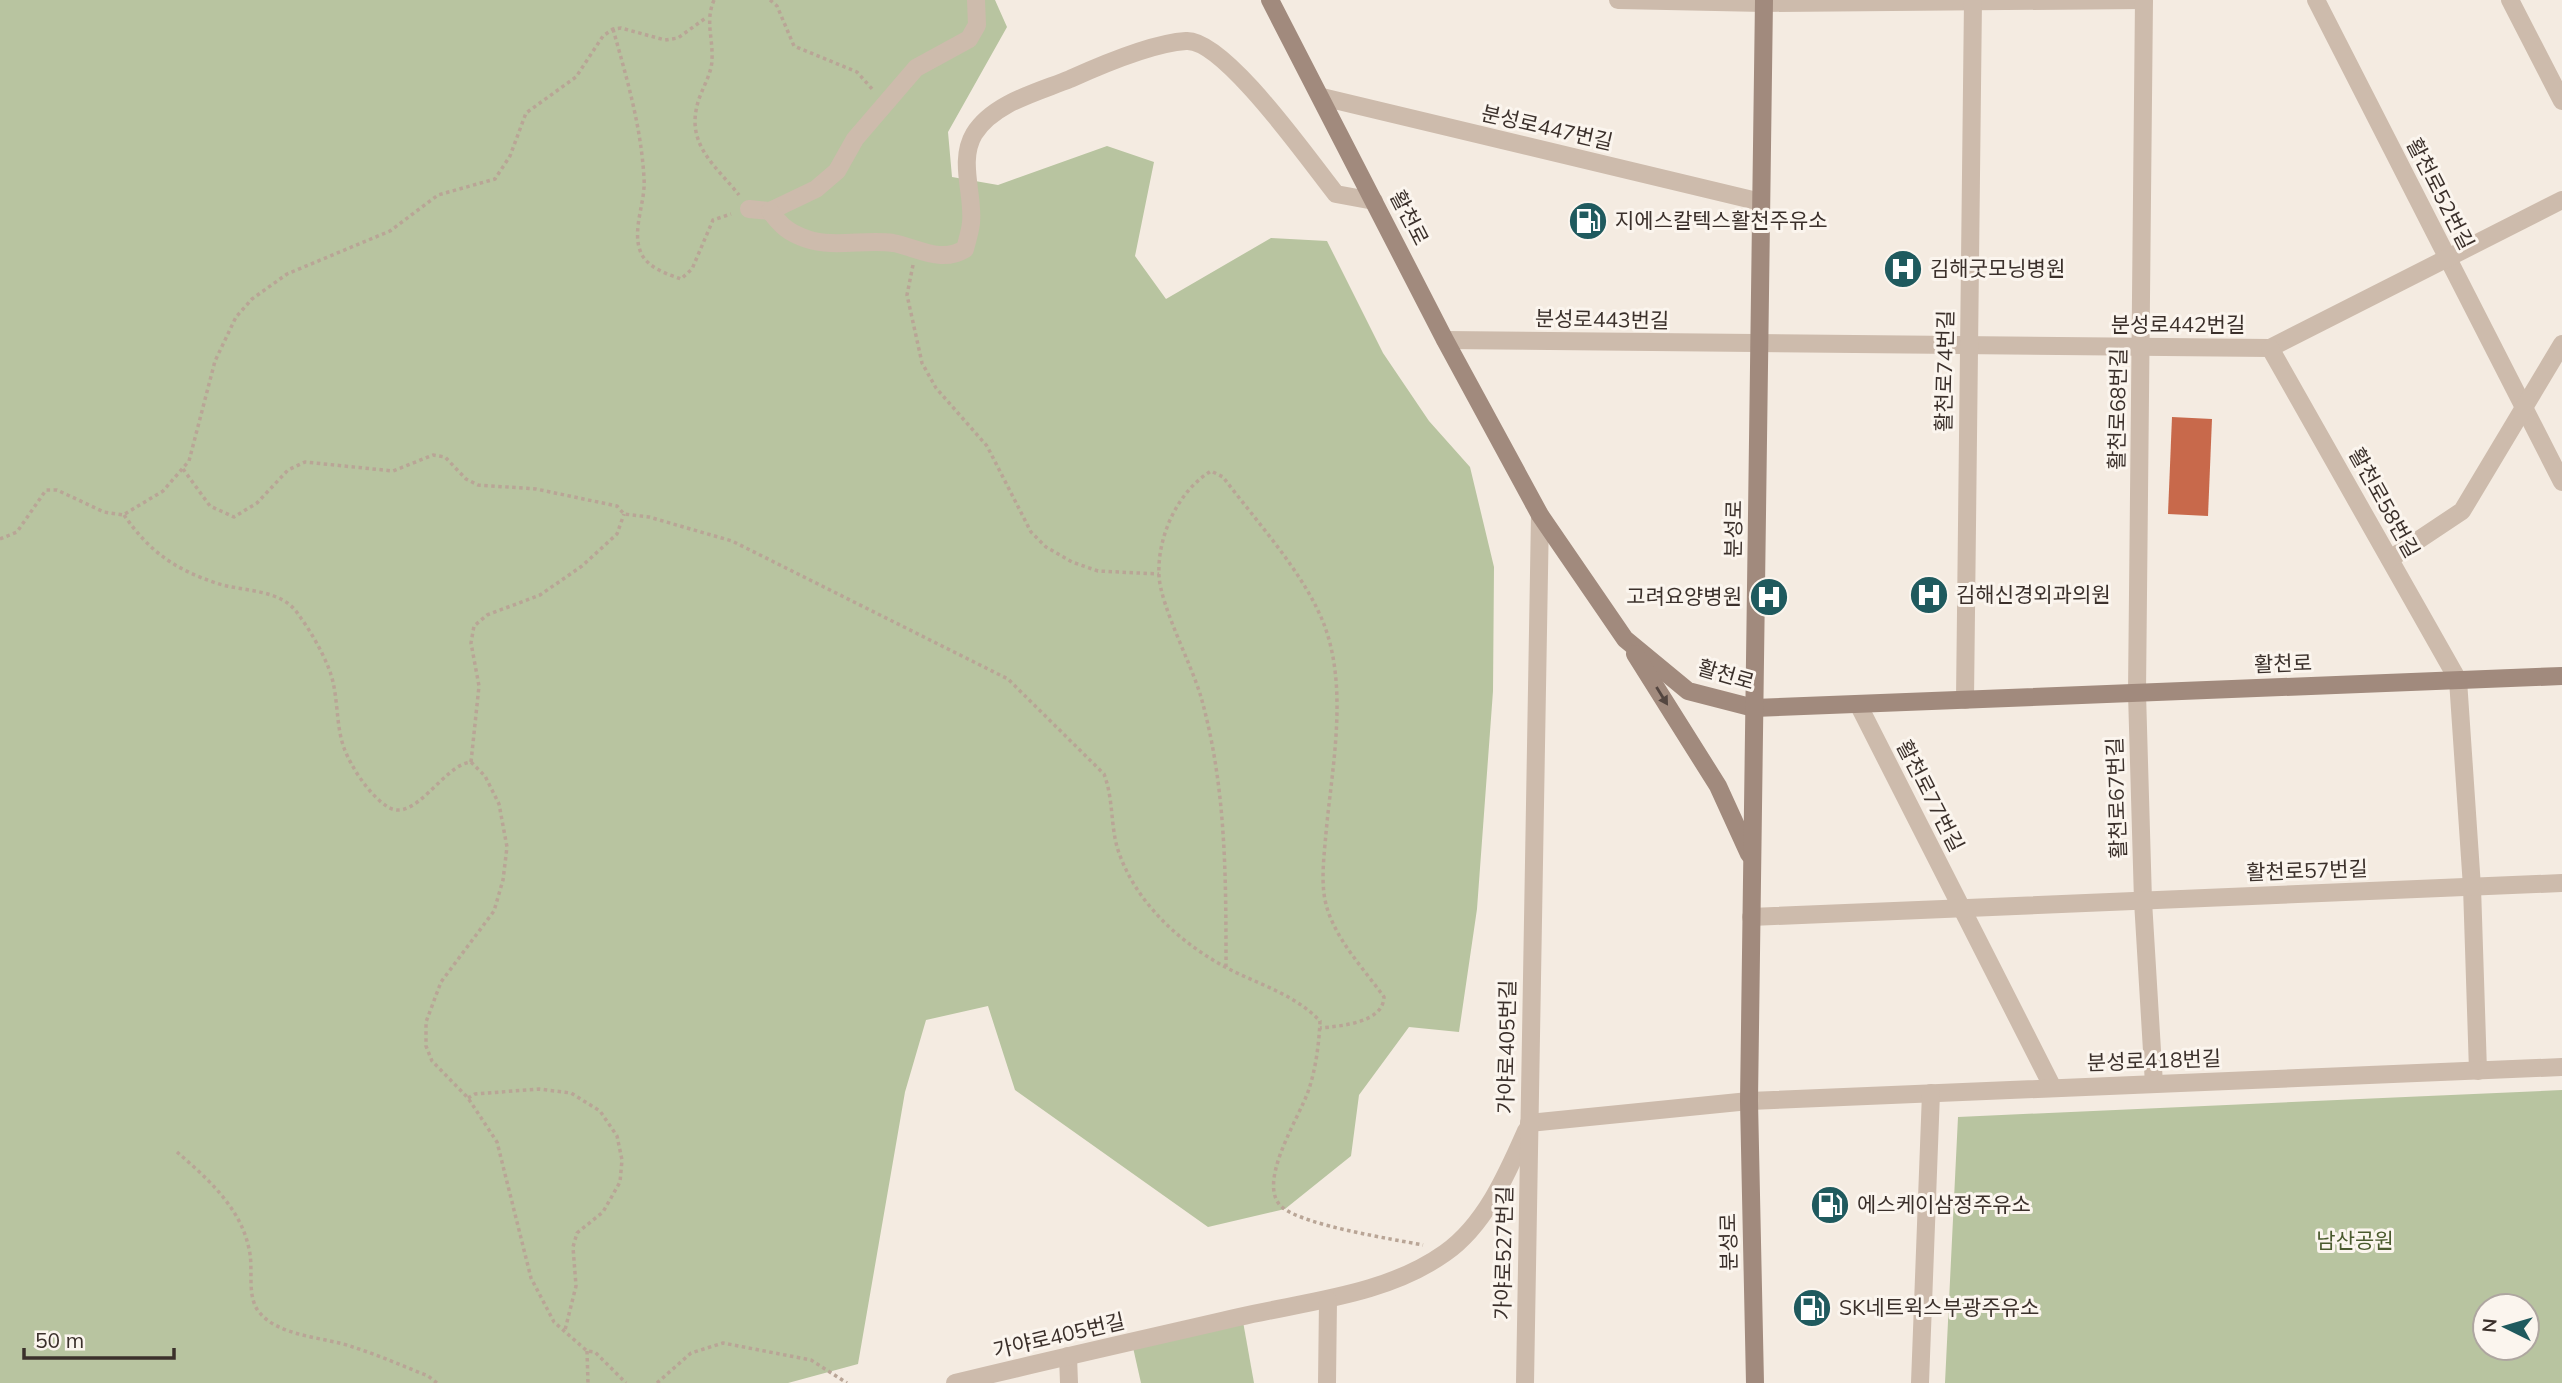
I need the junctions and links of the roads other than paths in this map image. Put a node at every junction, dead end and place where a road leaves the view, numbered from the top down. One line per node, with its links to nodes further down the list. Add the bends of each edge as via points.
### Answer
1 (976, 0): 15 (street, via 977,24 969,39 916,68 855,139 837,171 816,189)
2 (1270, 0): 9 (street, 활천로)
3 (1618, 0): 8 (street)
4 (2144, 0): 7 (street); 21 (street, 활천로68번길)
5 (2316, 0): 16 (street, 활천로52번길)
6 (2510, 0): 10 (street)
7 (1973, 1): 8 (street); 20 (street, 활천로74번길)
8 (1764, 2): 13 (street, 분성로)
9 (1322, 97): 12 (street, 활천로); 13 (street, 분성로447번길)
10 (2562, 100)
11 (2562, 200): 16 (street, 분성로442번길)
12 (1374, 201): 15 (street, via 1336,194 1250,84 1208,46 1188,40 1079,75 991,114 973,136 967,165 971,222 965,250 954,257 918,253 895,243 810,241 785,230); 17 (street, 활천로)
13 (1761, 202): 19 (street, 분성로)
14 (749, 209): 15 (street)
15 (770, 211)
16 (2448, 258): 22 (street, 분성로442번길); 23 (street, 활천로52번길)
17 (1445, 340): 19 (street, 분성로443번길); 25 (street, 활천로)
18 (2562, 344): 23 (street)
19 (1759, 345): 20 (street, 분성로442번길); 33 (street, 분성로)
20 (1968, 346): 21 (street, 분성로442번길); 31 (street, 활천로74번길)
21 (2141, 347): 22 (street, 분성로442번길); 30 (street, 활천로68번길)
22 (2270, 348): 26 (street, 활천로58번길)
23 (2525, 409): 24 (street, 활천로52번길); 26 (street, via 2462,511)
24 (2562, 482)
25 (1540, 516): 27 (street, 활천로); 46 (street, 가야로405번길)
26 (2390, 559): 29 (street, 활천로58번길)
27 (1625, 639): 33 (street, 활천로, via 1688,691); 34 (street, one-way to 34, via 1718,786)
28 (2562, 676): 29 (street, 활천로)
29 (2458, 680): 30 (street, 활천로); 36 (street)
30 (2137, 693): 31 (street, 활천로); 37 (street, 활천로67번길)
31 (1965, 700): 32 (street, 활천로)
32 (1858, 704): 33 (street, 활천로); 38 (street, 활천로77번길)
33 (1754, 708): 34 (street, 분성로)
34 (1752, 861): 39 (street, 분성로)
35 (2562, 883): 36 (street, 활천로57번길)
36 (2472, 887): 37 (street, 활천로57번길); 41 (street)
37 (2143, 901): 38 (street); 42 (street, 활천로67번길)
38 (1962, 908): 39 (street); 43 (street, 활천로77번길)
39 (1751, 917): 45 (street, 분성로)
40 (2562, 1068): 41 (street, 분성로418번길)
41 (2479, 1071): 42 (street, 분성로418번길)
42 (2154, 1084): 43 (street, 분성로418번길)
43 (2053, 1088): 44 (street, 분성로418번길)
44 (1931, 1093): 45 (street, 분성로418번길); 54 (street)
45 (1749, 1101): 46 (street); 53 (street, 분성로)
46 (1529, 1123): 47 (street, 가야로405번길, via 1504,1181 1466,1237 1420,1269); 52 (street, 가야로527번길)
47 (1328, 1300): 48 (street, 가야로405번길); 51 (street)
48 (1068, 1356): 49 (street, 가야로405번길); 50 (street)
49 (955, 1383)
50 (1069, 1383)
51 (1327, 1383)
52 (1525, 1383)
53 (1755, 1383)
54 (1920, 1383)

